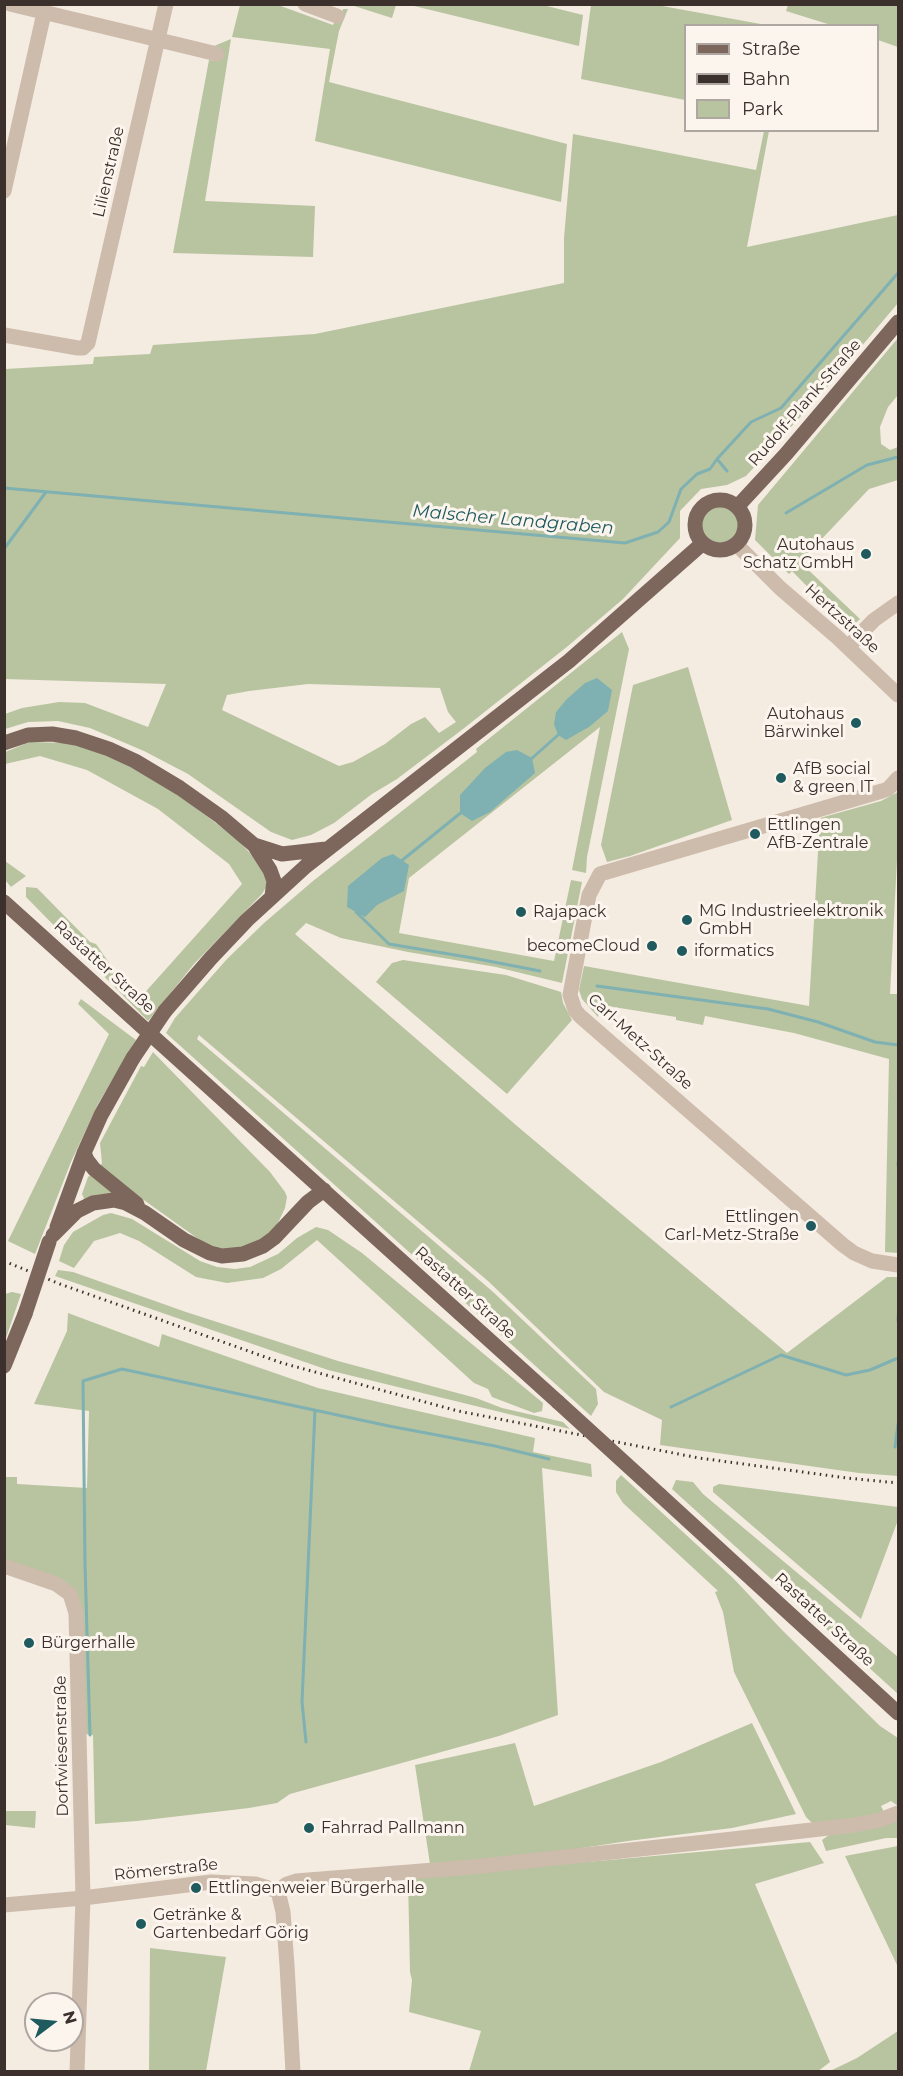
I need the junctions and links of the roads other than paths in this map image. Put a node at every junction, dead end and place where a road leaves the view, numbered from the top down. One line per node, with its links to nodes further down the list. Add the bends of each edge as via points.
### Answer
1 (10, 4): 4 (street)
2 (166, 4): 6 (street, Lilienstraße)
3 (305, 4): 5 (street)
4 (44, 13): 6 (street); 8 (street)
5 (337, 16)
6 (158, 39): 7 (street); 10 (street, Lilienstraße, via 90,340 78,348)
7 (217, 54)
8 (4, 191)
9 (898, 322): 11 (main road, Rudolf-Plank-Straße)
10 (4, 335)
11 (737, 507): 12 (main road, via 723,500 702,508 695,530); 13 (main road, via 745,521)
12 (703, 543): 13 (main road, via 723,550); 20 (main road, via 569,661)
13 (736, 544): 15 (street, Hertzstraße)
14 (898, 603): 15 (street, via 874,620)
15 (848, 647): 16 (street, Hertzstraße)
16 (898, 695)
17 (4, 743): 19 (main road, via 28,735 52,734 109,749 180,788)
18 (898, 778): 27 (street, Carl-Metz-Straße, via 882,791 600,874 589,895 570,995 580,1016 843,1245 872,1262)
19 (254, 845): 20 (main road, via 282,854); 21 (main road, via 274,881)
20 (326, 849): 21 (main road)
21 (272, 896): 23 (main road, bridge, via 165,1011 133,1058)
22 (4, 902): 24 (main road, Rastatter Straße)
23 (84, 1153): 25 (main road, via 94,1169); 26 (main road)
24 (324, 1190): 25 (main road, via 264,1246 233,1256 210,1253); 30 (main road, Rastatter Straße, bridge)
25 (145, 1213): 26 (main road, via 114,1200 85,1206)
26 (51, 1239): 28 (main road, bridge)
27 (898, 1265)
28 (4, 1366)
29 (4, 1566): 33 (street, Dorfwiesenstraße, via 56,1584 70,1594 76,1613)
30 (898, 1713)
31 (898, 1814): 32 (street, via 855,1825 472,1868 296,1881)
32 (278, 1891): 33 (street, Römerstraße, via 255,1884 211,1882); 36 (street)
33 (83, 1898): 34 (street, Römerstraße); 35 (street, Dorfwiesenstraße)
34 (4, 1905)
35 (77, 2072)
36 (293, 2072)

